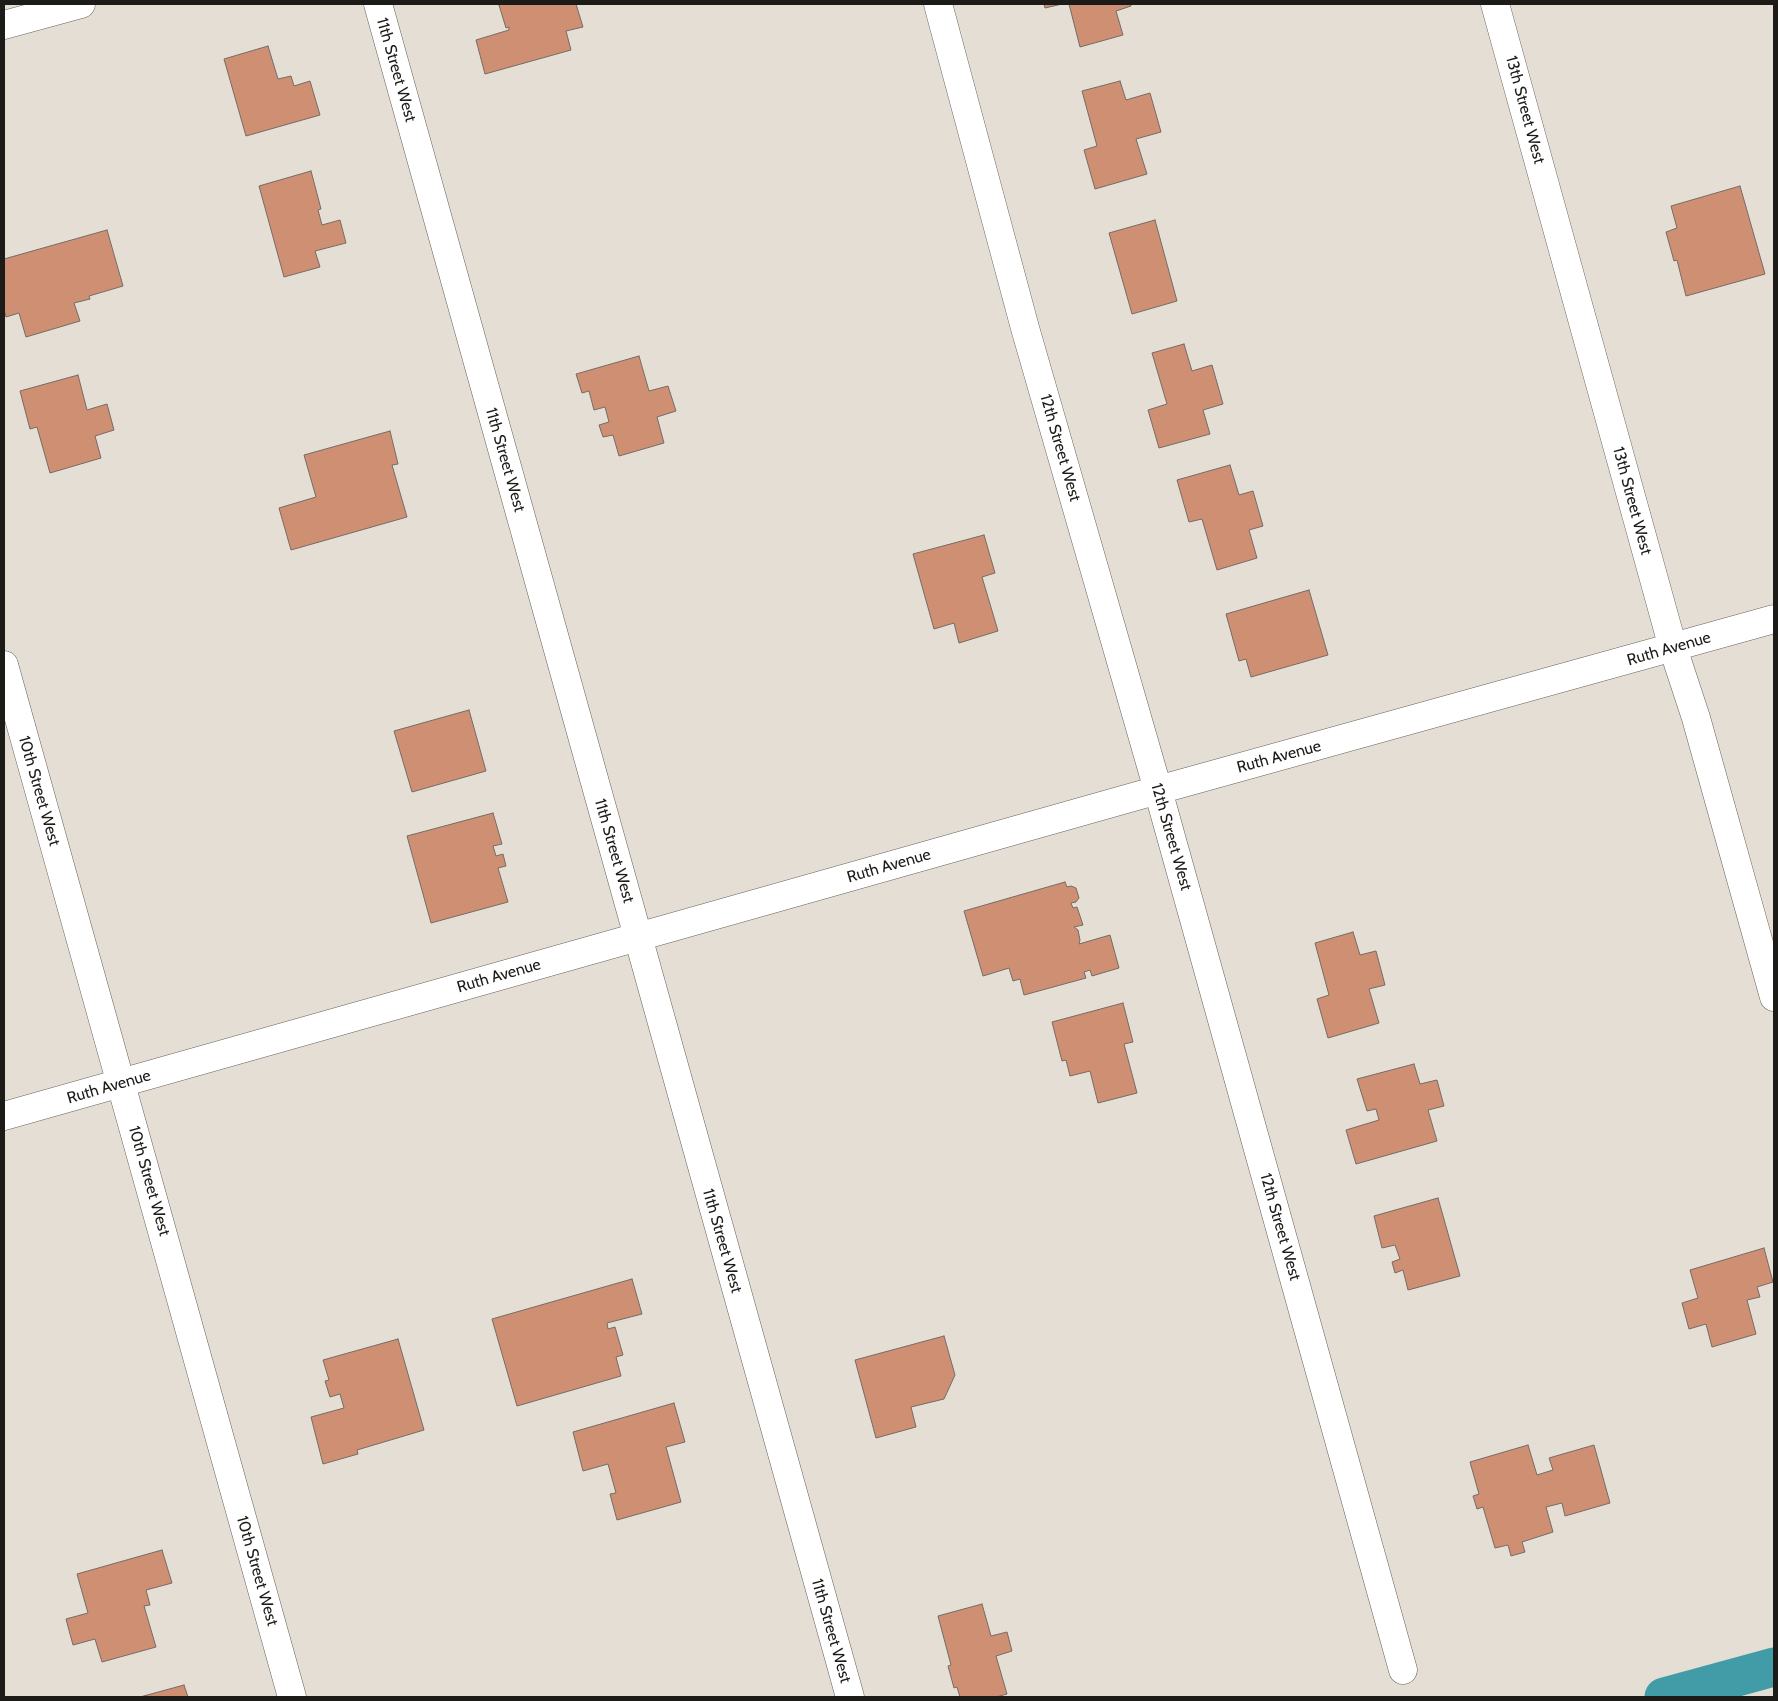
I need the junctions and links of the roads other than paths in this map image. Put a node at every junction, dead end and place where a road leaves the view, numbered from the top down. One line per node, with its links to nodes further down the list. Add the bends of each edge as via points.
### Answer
1 (81, 4): 5 (street)
2 (378, 4): 10 (street, 11th Street West)
3 (938, 4): 9 (street, 12th Street West, via 1028,337)
4 (1495, 4): 7 (street, 13th Street West)
5 (4, 25)
6 (1774, 619): 7 (street, Ruth Avenue)
7 (1673, 648): 9 (street, Ruth Avenue); 11 (street, 13th Street West, via 1696,718)
8 (4, 665): 12 (street, 10th Street West)
9 (1158, 790): 10 (street, Ruth Avenue); 14 (street, 12th Street West)
10 (638, 937): 12 (street, Ruth Avenue); 16 (street, 11th Street West)
11 (1774, 997)
12 (122, 1084): 13 (street, Ruth Avenue); 15 (street, 10th Street West)
13 (4, 1116)
14 (1403, 1670)
15 (292, 1697)
16 (850, 1697)

